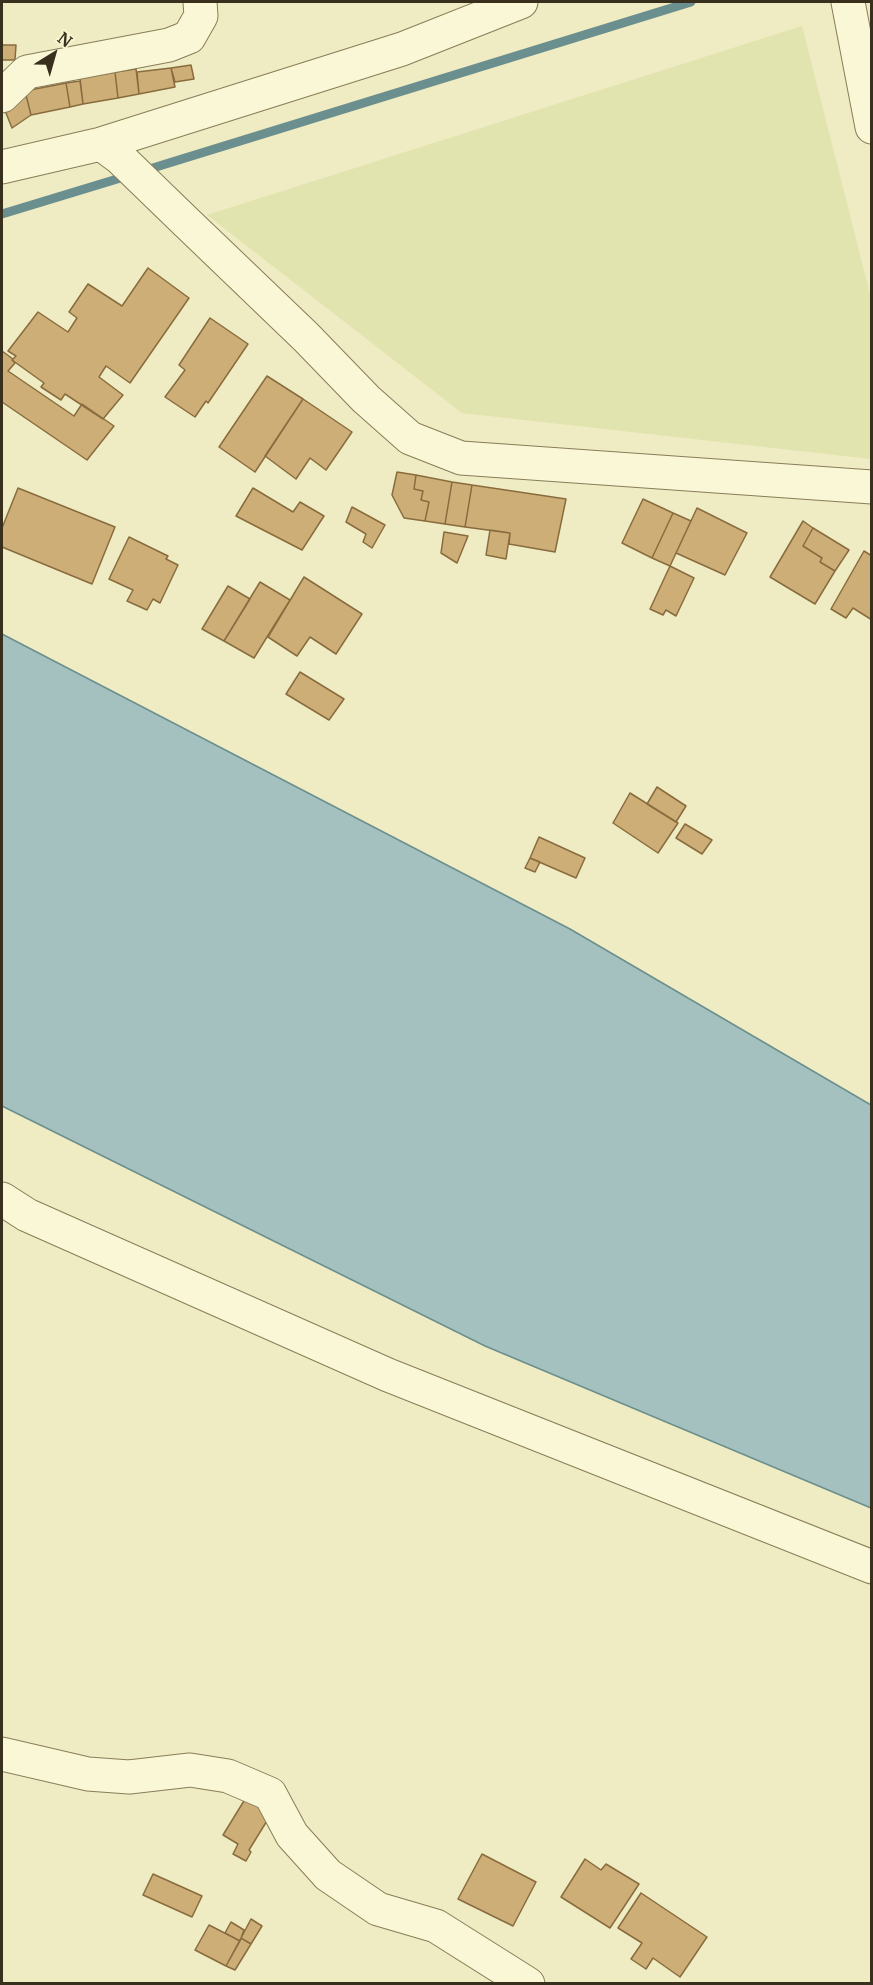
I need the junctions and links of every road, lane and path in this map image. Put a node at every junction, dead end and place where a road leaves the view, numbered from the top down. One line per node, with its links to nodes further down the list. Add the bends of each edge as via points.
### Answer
1 (200, 2): 4 (street, via 201,16 189,37 169,45 27,72)
2 (521, 2): 6 (street, via 402,49)
3 (849, 2): 5 (street)
4 (2, 96)
5 (872, 127)
6 (110, 151): 7 (street); 8 (street, via 410,438 461,458)
7 (2, 167)
8 (872, 487)
9 (2, 1199): 10 (street, via 27,1215 388,1375)
10 (872, 1567)
11 (2, 1754): 12 (street, via 88,1774 129,1777 190,1770 228,1776 270,1794 292,1835 328,1875 378,1909 436,1926)
12 (528, 1983)

